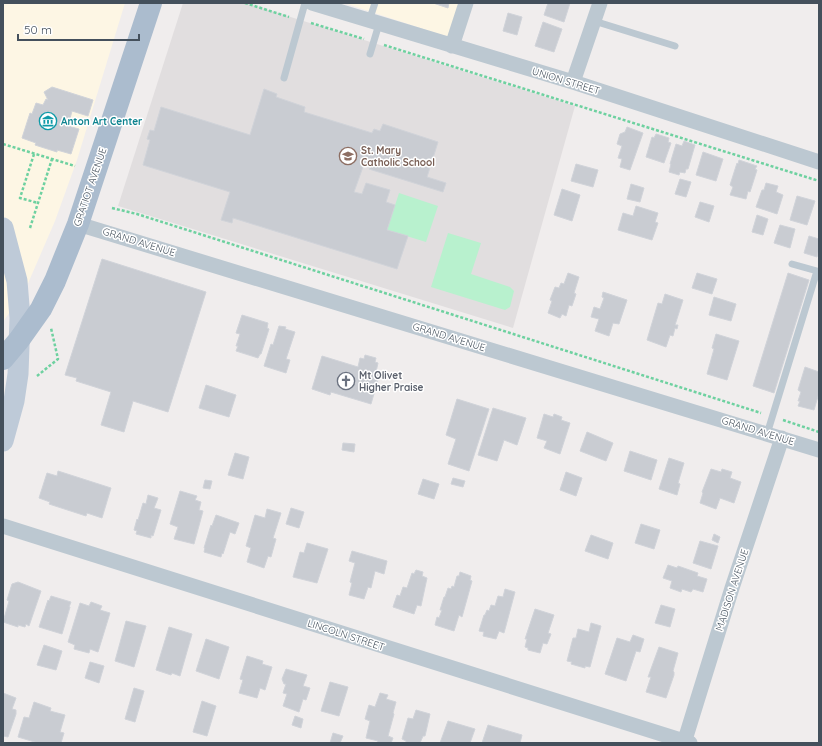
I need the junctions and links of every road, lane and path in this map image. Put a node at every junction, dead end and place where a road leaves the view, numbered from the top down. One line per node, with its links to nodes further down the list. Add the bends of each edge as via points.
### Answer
1 (152, 3): 26 (main road, GRATIOT AVENUE)
2 (245, 3): 9 (path)
3 (305, 3): 9 (lane)
4 (312, 3): 8 (street, UNION STREET)
5 (375, 3): 11 (lane)
6 (466, 3): 13 (street)
7 (600, 3): 10 (street)
8 (329, 6): 11 (street, UNION STREET)
9 (300, 20): 12 (path); 16 (lane)
10 (594, 21): 14 (lane); 17 (street)
11 (374, 22): 12 (lane); 13 (street, UNION STREET)
12 (374, 42): 15 (lane); 23 (path)
13 (452, 46): 17 (street, UNION STREET)
14 (675, 46)
15 (370, 54)
16 (284, 78)
17 (573, 82): 21 (street, UNION STREET)
18 (3, 144): 19 (path)
19 (34, 154): 20 (path); 24 (path, via 20,198)
20 (52, 159): 22 (path); 24 (path)
21 (819, 162)
22 (75, 166)
23 (819, 181)
24 (38, 203): 28 (path)
25 (112, 208): 34 (path)
26 (78, 224): 31 (main road, GRATIOT AVENUE, via 55,281); 36 (street, GRAND AVENUE)
27 (3, 228): 31 (street, via 17,281)
28 (30, 228)
29 (792, 264): 34 (lane, via 817,271)
30 (49, 322): 33 (path, via 58,359)
31 (19, 340): 32 (main road, GRATIOT AVENUE); 38 (street, via 15,394)
32 (3, 359)
33 (35, 378)
34 (772, 416): 35 (path); 36 (lane)
35 (819, 432)
36 (767, 434): 37 (street, GRAND AVENUE)
37 (782, 438): 39 (street, GRAND AVENUE); 41 (street, MADISON AVENUE, via 732,588)
38 (3, 441)
39 (819, 450)
40 (3, 526): 41 (street, LINCOLN STREET)
41 (686, 742)

